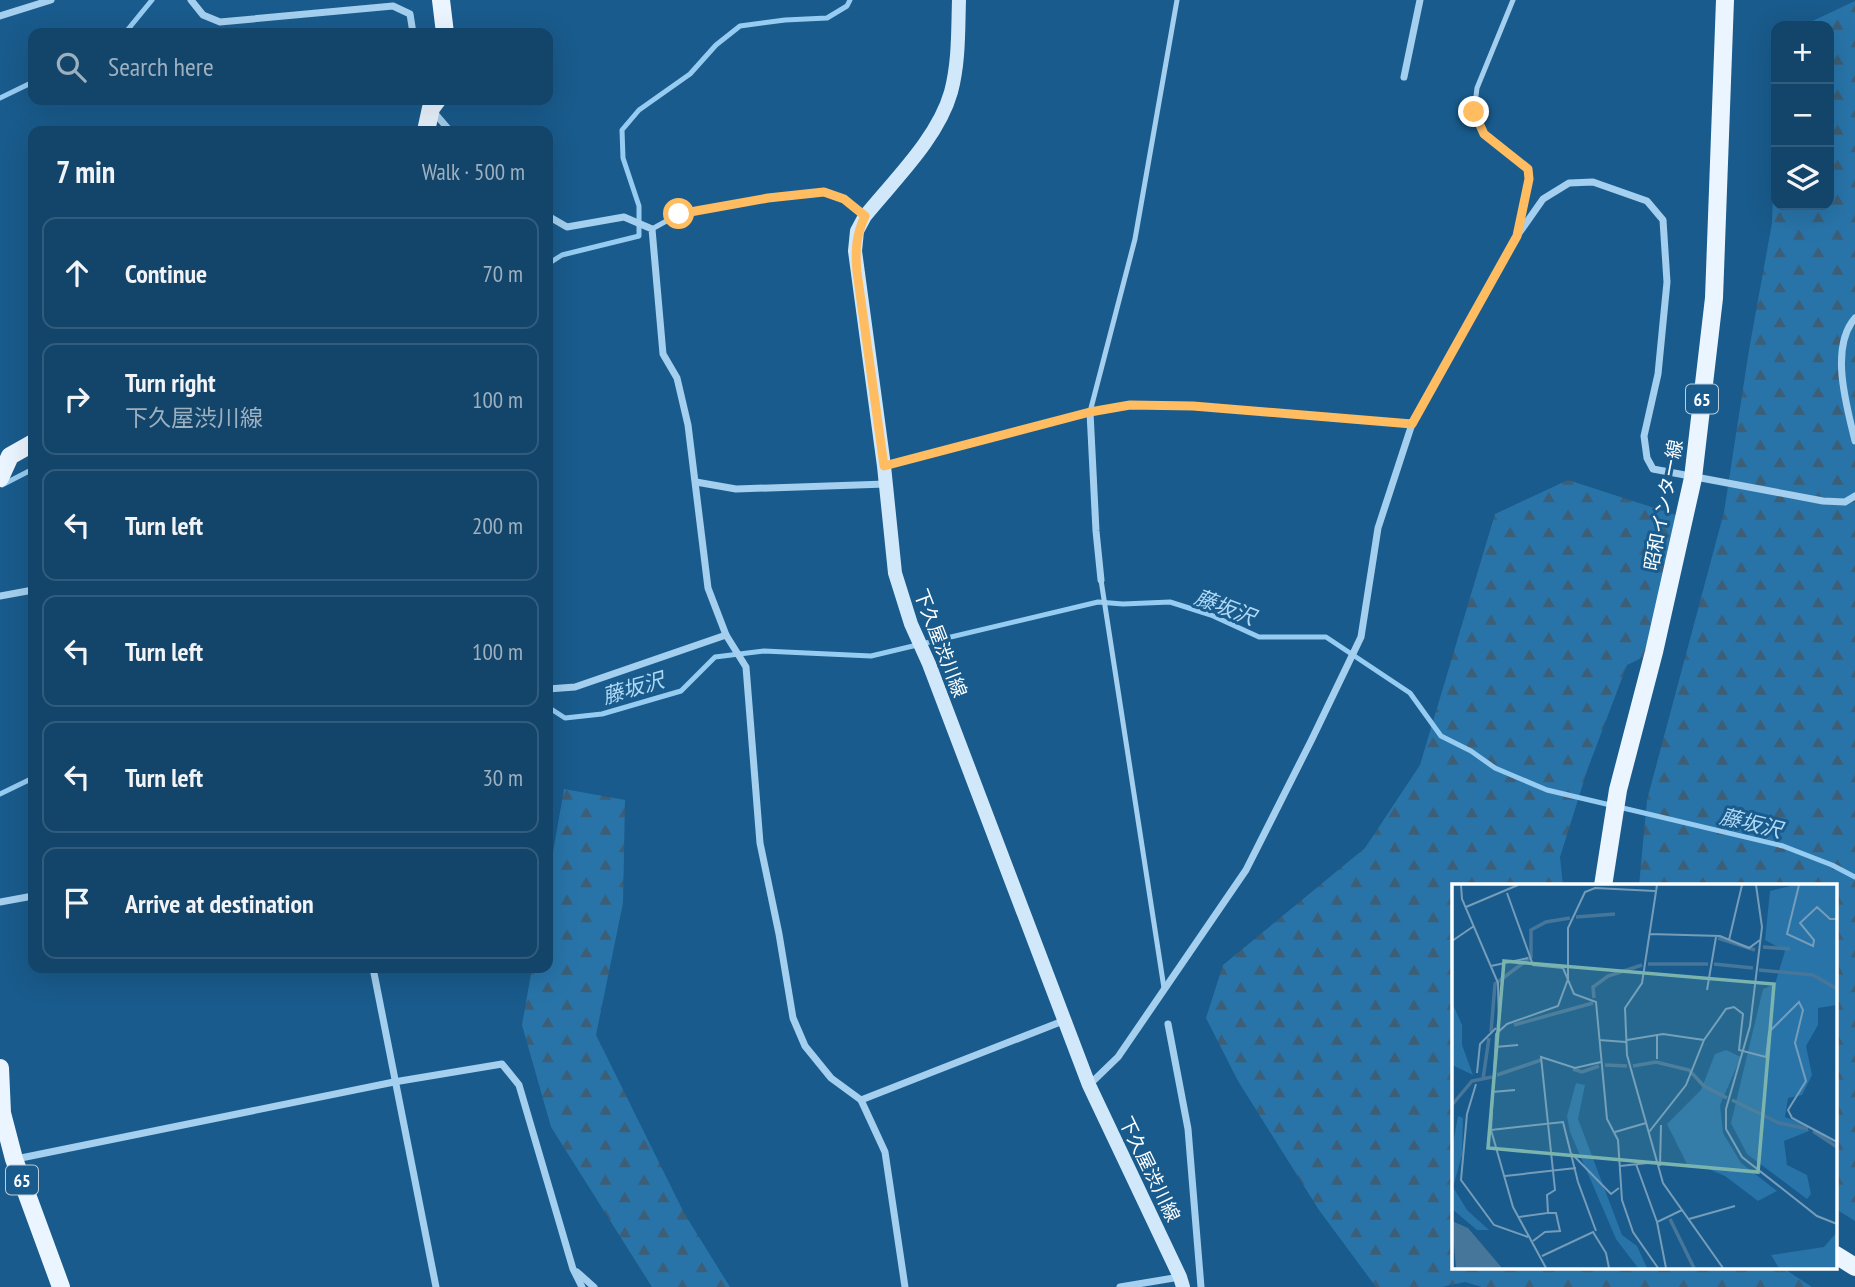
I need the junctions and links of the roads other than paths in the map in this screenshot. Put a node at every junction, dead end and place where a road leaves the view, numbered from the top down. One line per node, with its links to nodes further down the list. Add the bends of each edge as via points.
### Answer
1 (51, 0): 9 (street)
2 (191, 0): 10 (street, via 203,15 220,22 393,6 410,14)
3 (441, 0): 11 (main road)
4 (959, 0): 17 (main road, 下久屋渋川線, via 951,92 938,125)
5 (1177, 0): 22 (lane, via 1135,239)
6 (1420, 0): 12 (street)
7 (1513, 0): 20 (lane, via 1477,88 1474,112 1484,134 1528,169)
8 (1725, 0): 28 (main road, 昭和インター線 / 65, via 1714,298)
9 (0, 16)
10 (412, 28)
11 (444, 28)
12 (1404, 77)
13 (431, 105): 15 (main road)
14 (434, 105): 16 (street)
15 (427, 126)
16 (447, 126)
17 (865, 216): 19 (lane, via 844,199 824,192 679,214); 26 (main road, 下久屋渋川線, via 855,251)
18 (553, 219): 19 (street, via 567,227 624,218)
19 (652, 229): 29 (street, via 663,354 677,378)
20 (1517, 236): 23 (street); 28 (street, via 1543,199 1569,183 1593,182 1647,201 1663,220 1667,282 1658,373 1644,436 1653,469)
21 (1855, 318): 24 (street, via 1842,358)
22 (1090, 412): 23 (street, via 1130,405 1193,406); 26 (street); 32 (street)
23 (1412, 424): 41 (street, via 1378,528 1361,637 1245,870)
24 (1855, 441)
25 (28, 446): 27 (main road, via 10,456)
26 (884, 466): 30 (main road, 下久屋渋川線)
27 (1, 471)
28 (1693, 478): 31 (street, via 1823,501 1844,502); 37 (main road, 昭和インター線 / 65, via 1618,790)
29 (696, 482): 30 (street, via 736,488); 35 (street, via 708,587)
30 (886, 484): 42 (main road, 下久屋渋川線, via 895,573 911,624)
31 (1855, 496)
32 (1101, 580): 41 (lane)
33 (28, 591): 34 (street)
34 (0, 596)
35 (726, 635): 36 (street, via 575,687); 47 (street, via 746,667 760,843 793,1018 805,1046 831,1078)
36 (553, 689)
37 (1603, 884)
38 (28, 897): 39 (street)
39 (0, 902)
40 (374, 973): 45 (street)
41 (1164, 988): 46 (street, via 1118,1057)
42 (1063, 1021): 46 (main road, 下久屋渋川線); 47 (street)
43 (1168, 1024): 59 (street, via 1188,1129)
44 (0, 1068): 48 (main road, 65, via 2,1113)
45 (394, 1082): 48 (street); 51 (street, via 502,1064 519,1085); 54 (street)
46 (1089, 1085): 52 (main road, 下久屋渋川線)
47 (861, 1100): 57 (street, via 885,1152)
48 (14, 1159): 53 (main road, 65)
49 (1838, 1256): 50 (main road)
50 (1855, 1267)
51 (573, 1269): 55 (street); 56 (street)
52 (1181, 1282): 58 (street)
53 (61, 1287)
54 (436, 1287)
55 (582, 1287)
56 (594, 1287)
57 (905, 1287)
58 (1120, 1287)
59 (1201, 1287)

